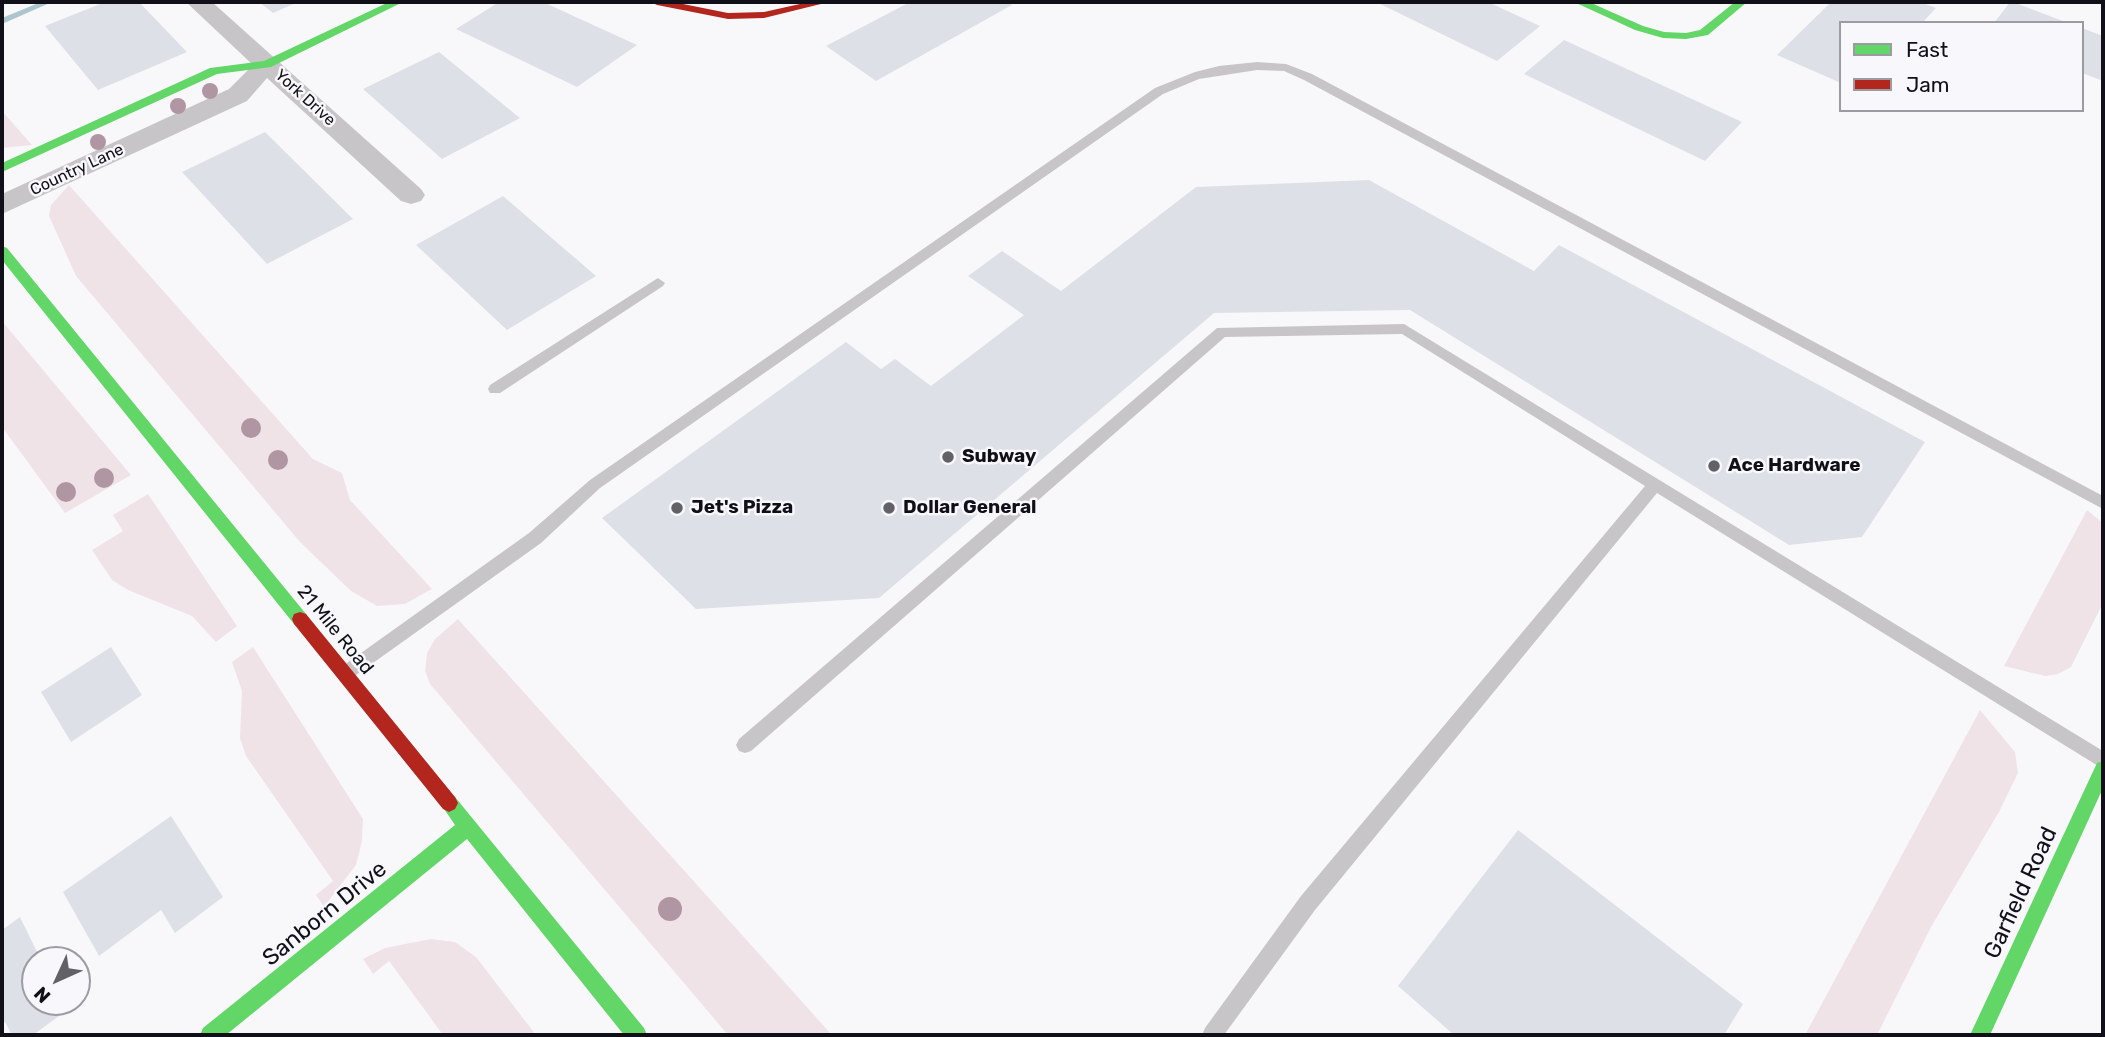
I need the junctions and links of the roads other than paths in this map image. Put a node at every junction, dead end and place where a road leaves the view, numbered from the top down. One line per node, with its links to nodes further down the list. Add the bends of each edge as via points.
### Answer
1 (198, 2): 7 (street, York Drive)
2 (397, 2): 7 (street, Country Lane)
3 (657, 2): 4 (street, via 728,16 764,15)
4 (823, 2)
5 (1580, 2): 6 (street, via 1663,35 1686,36 1704,33)
6 (1741, 2)
7 (267, 64): 8 (street, Country Lane, via 214,71); 9 (street, Country Lane, via 238,95); 11 (street, York Drive)
8 (129, 110): 9 (street, Country Lane); 10 (street, Country Lane)
9 (152, 135): 12 (street, Country Lane)
10 (2, 168)
11 (411, 195)
12 (2, 205)
13 (2, 251): 18 (street, 21 Mile Road)
14 (658, 283): 15 (lane)
15 (495, 389)
16 (1655, 484): 19 (lane, via 1404,329 1222,332); 20 (lane); 25 (lane, via 1308,903)
17 (2103, 503): 18 (lane, via 1308,77 1286,68 1258,66 1195,76 1159,92 594,484 535,538)
18 (344, 674): 22 (street, 21 Mile Road)
19 (744, 745)
20 (2103, 761)
21 (2103, 769): 26 (street, Garfield Road)
22 (467, 827): 23 (street, Sanborn Drive); 24 (street, 21 Mile Road)
23 (210, 1035)
24 (636, 1035)
25 (1212, 1035)
26 (1980, 1035)

